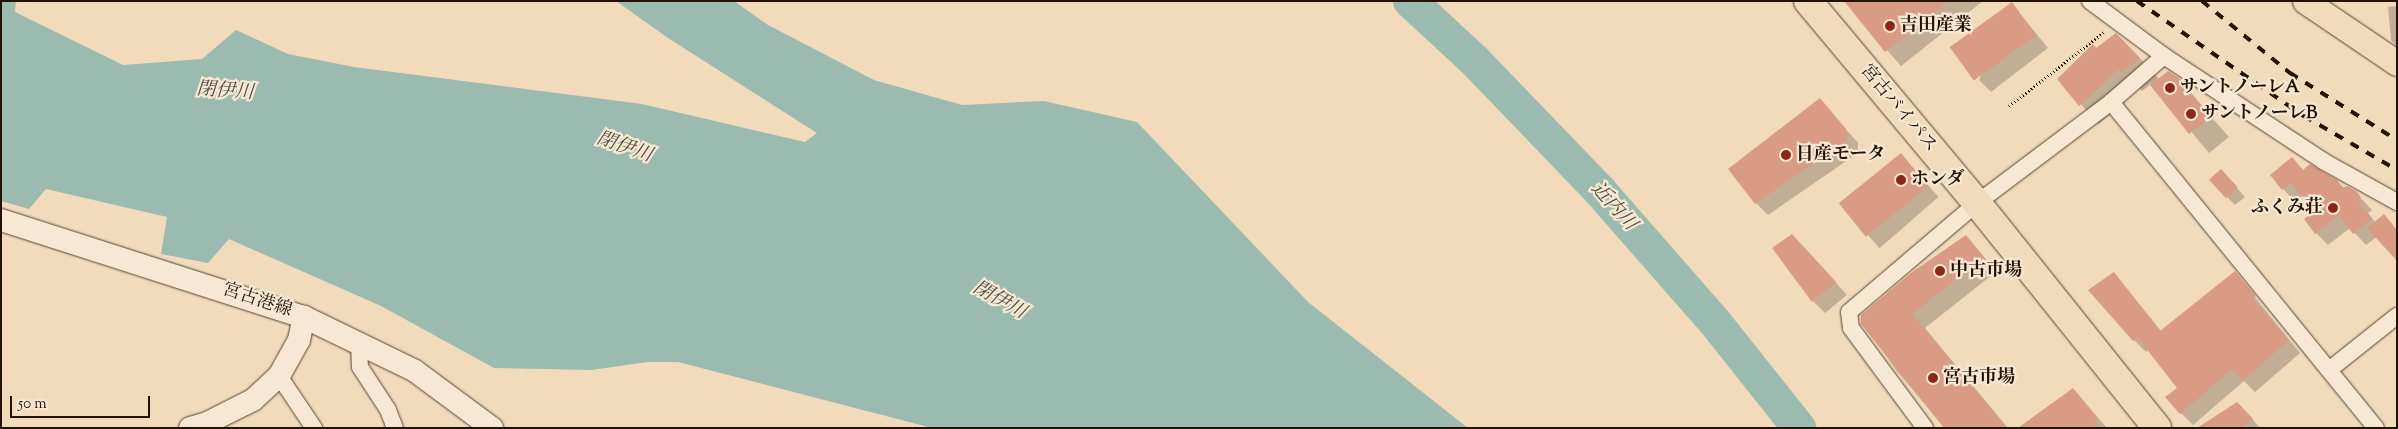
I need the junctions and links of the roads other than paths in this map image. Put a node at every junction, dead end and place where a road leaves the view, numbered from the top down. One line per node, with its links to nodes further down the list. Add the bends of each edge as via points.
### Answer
1 (1808, 1): 8 (highway, 宮古バイパス)
2 (2090, 1): 4 (street)
3 (2305, 1): 5 (main road)
4 (2164, 56): 6 (street); 7 (street, via 2322,161)
5 (2397, 63)
6 (2111, 102): 8 (street); 13 (street)
7 (2397, 202)
8 (1977, 203): 19 (street, via 1849,312 1851,328); 20 (highway, 宮古バイパス)
9 (1, 220): 11 (main road, 宮古港線)
10 (2397, 316): 13 (street)
11 (304, 317): 12 (main road, 宮古港線); 14 (main road, via 299,340)
12 (359, 341): 17 (street, via 360,367 388,410); 18 (main road, 宮古港線, via 415,371)
13 (2329, 370): 21 (street)
14 (280, 376): 15 (main road, via 252,400); 16 (street)
15 (190, 428)
16 (314, 428)
17 (395, 428)
18 (492, 428)
19 (1925, 428)
20 (2157, 428)
21 (2376, 428)

